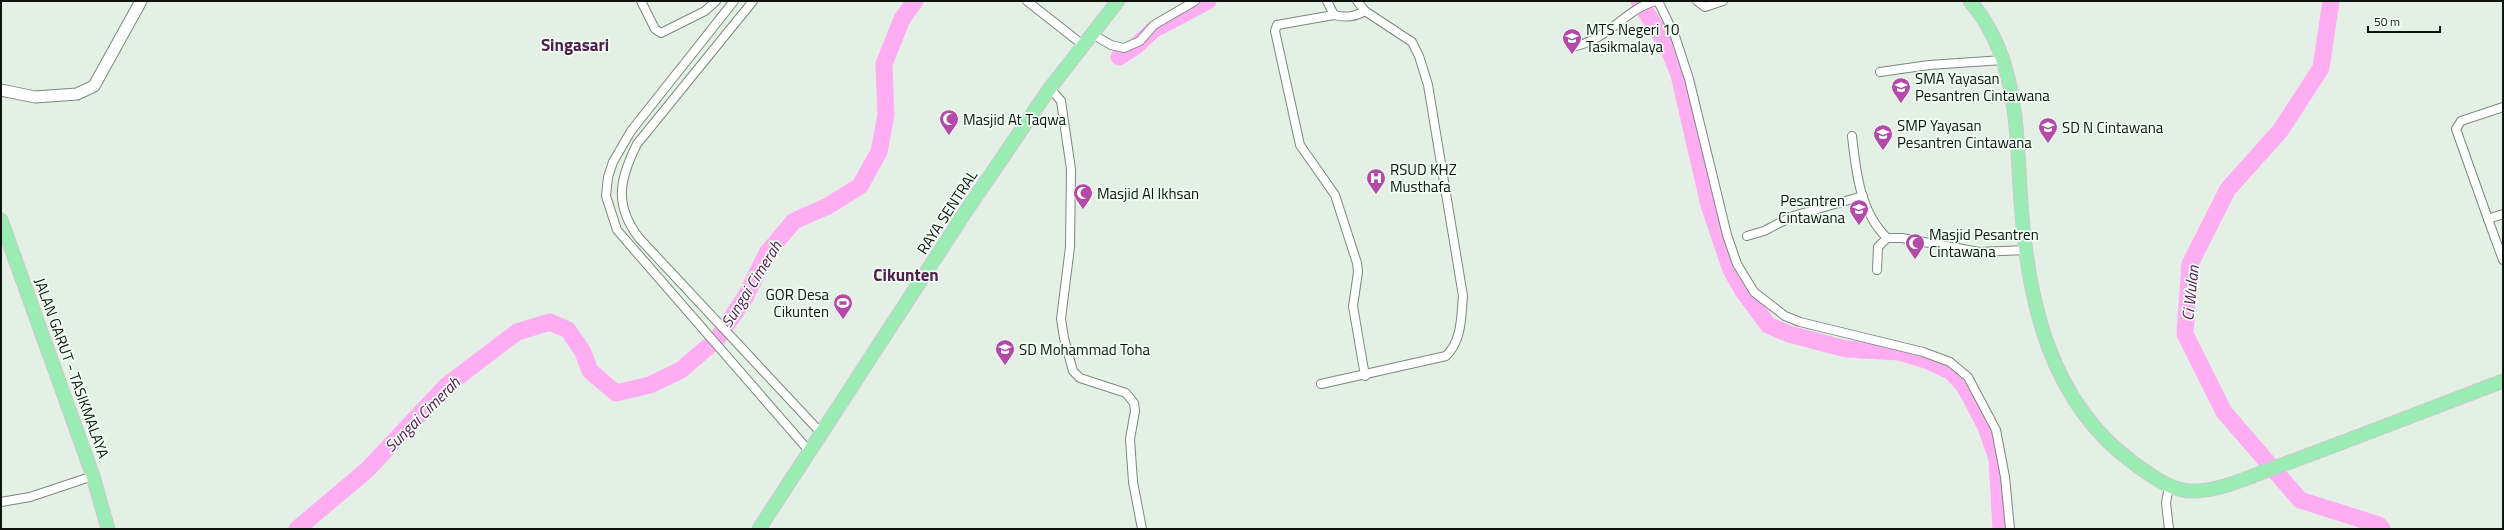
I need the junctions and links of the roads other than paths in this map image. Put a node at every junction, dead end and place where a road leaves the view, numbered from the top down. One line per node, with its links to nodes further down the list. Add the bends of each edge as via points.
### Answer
1 (141, 1): 23 (main road, via 94,86 77,94 34,97)
2 (641, 1): 3 (street, via 655,29 661,32 705,11)
3 (716, 1)
4 (734, 1): 24 (street)
5 (753, 1): 25 (street)
6 (1027, 1): 18 (street)
7 (1118, 1): 17 (main road, RAYA SENTRAL)
8 (1195, 1): 17 (street, via 1154,25 1140,40 1124,48 1111,45)
9 (1327, 1): 16 (street)
10 (1357, 1): 15 (street)
11 (1657, 1): 19 (street, via 1646,4 1601,37); 50 (street, via 1675,36 1688,79 1727,235 1737,264 1754,292 1785,316 1800,322 1923,352 1950,362 1968,377 1996,430 2005,477)
12 (1697, 1): 13 (street, via 1705,7)
13 (1723, 1)
14 (1970, 1): 20 (main road, via 1992,31)
15 (1365, 11): 16 (street, via 1345,18); 39 (street, via 1412,42 1419,56 1428,85 1463,296 1461,324 1455,347 1446,356)
16 (1334, 15): 39 (street, via 1278,25 1274,32 1300,145 1335,195 1357,263 1353,306)
17 (1092, 34): 18 (main road, RAYA SENTRAL)
18 (1083, 45): 22 (main road, RAYA SENTRAL)
19 (1576, 46)
20 (2003, 60): 21 (street, via 1929,65); 34 (main road, via 2016,118)
21 (1880, 72)
22 (1050, 88): 42 (main road, RAYA SENTRAL, via 966,211); 49 (street, via 1061,101 1070,169 1070,247 1061,319 1064,338 1073,371 1080,378 1126,394 1134,403 1130,439 1133,482)
23 (1, 90)
24 (664, 90): 25 (street); 38 (street, via 631,131 613,162 606,196 617,230)
25 (673, 98): 37 (street, via 637,144 625,168 621,190 629,225)
26 (2503, 107): 30 (street, via 2461,121 2456,129)
27 (1852, 136): 28 (street)
28 (1863, 196): 32 (street, via 1793,216 1764,231); 33 (street, via 1871,220)
29 (2503, 214): 30 (street)
30 (2488, 219): 35 (street)
31 (1, 220): 44 (main road, JALAN GARUT - TASIKMALAYA)
32 (1747, 236)
33 (1887, 238): 34 (street, via 1902,238 1979,252); 36 (street, via 1878,247)
34 (2026, 250): 45 (main road, via 2035,305 2044,335 2072,398 2092,428 2114,450)
35 (2503, 260)
36 (1877, 270)
37 (719, 326): 38 (street); 42 (street)
38 (709, 336): 43 (street)
39 (1365, 376): 41 (street)
40 (2503, 381): 45 (main road, via 2227,485 2197,491 2185,491)
41 (1321, 384)
42 (822, 434): 43 (main road, RAYA SENTRAL)
43 (810, 452): 48 (main road, RAYA SENTRAL)
44 (94, 476): 46 (street, via 30,497); 47 (main road, JALAN GARUT - TASIKMALAYA)
45 (2169, 486): 51 (street, via 2166,503)
46 (1, 502)
47 (108, 529)
48 (759, 529)
49 (1142, 529)
50 (2010, 529)
51 (2169, 529)

